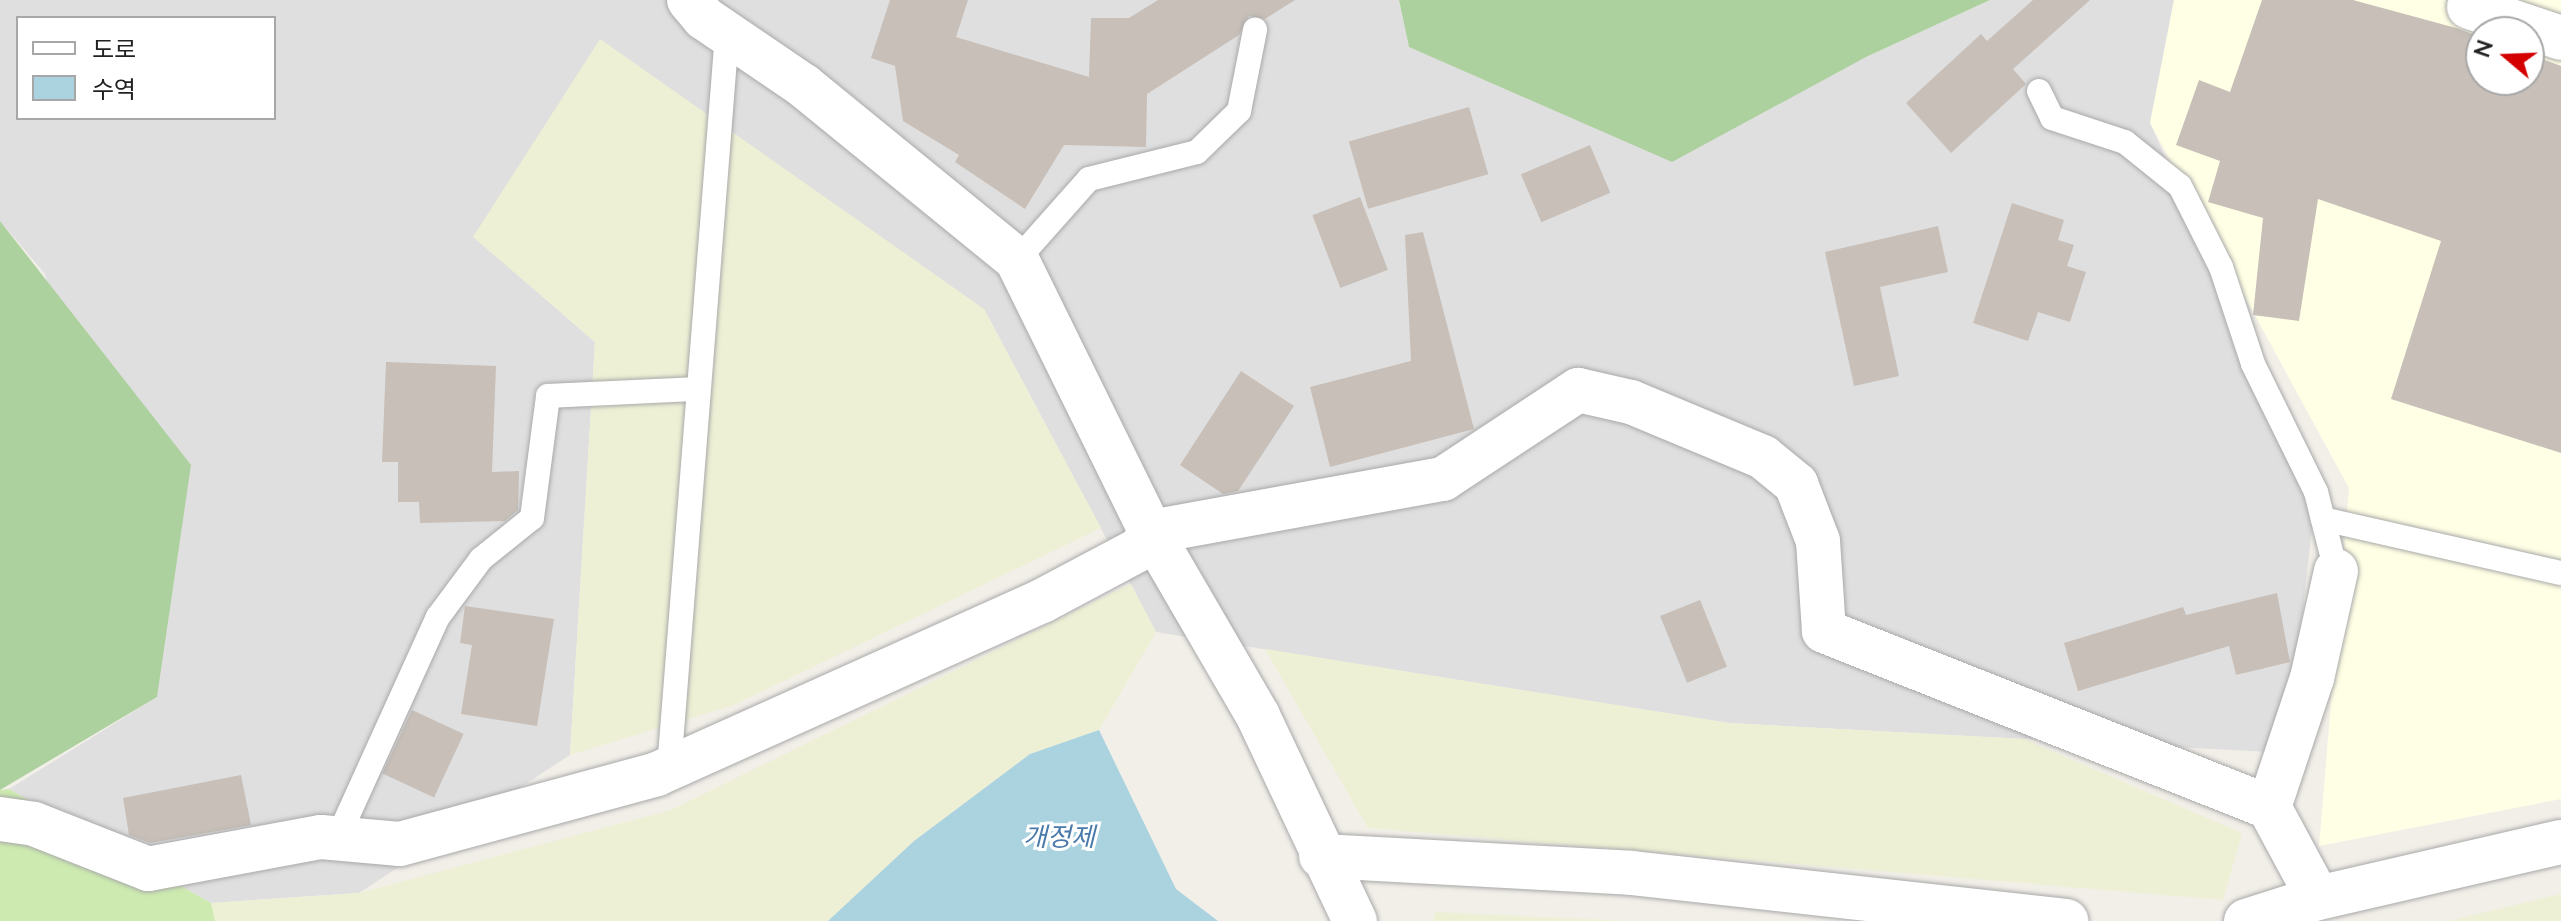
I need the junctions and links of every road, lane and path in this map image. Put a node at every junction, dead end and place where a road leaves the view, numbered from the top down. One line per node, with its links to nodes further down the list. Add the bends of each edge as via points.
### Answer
1 (689, 0): 4 (street)
2 (2469, 7): 5 (street)
3 (1255, 30): 7 (lane, via 1239,111 1197,152 1089,179)
4 (727, 33): 7 (street, via 804,86); 8 (lane)
5 (2561, 38)
6 (2039, 91): 9 (lane, via 2052,118 2125,142 2180,186 2221,267 2253,364 2316,492)
7 (1017, 260): 10 (street)
8 (698, 389): 13 (lane); 16 (lane, via 548,396 532,518 481,559 438,617)
9 (2323, 519): 11 (lane); 12 (lane)
10 (1151, 532): 13 (street, via 1140,549 1042,601); 14 (street, via 1443,479 1578,390 1631,402 1763,457 1796,484 1818,541 1824,631); 18 (street, via 1258,716 1305,808)
11 (2336, 571): 14 (street, via 2312,678)
12 (2561, 573)
13 (669, 769): 16 (street, via 400,844)
14 (2269, 807): 19 (street)
15 (0, 819): 16 (street, via 34,824 148,869)
16 (338, 837)
17 (2561, 842): 19 (street)
18 (1321, 856): 20 (street); 21 (street, via 1632,873)
19 (2318, 898): 22 (street)
20 (1355, 921)
21 (2066, 921)
22 (2246, 921)

